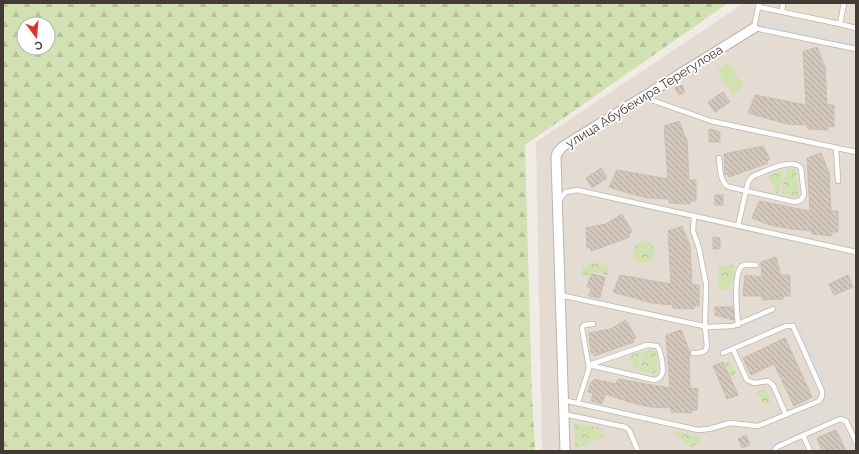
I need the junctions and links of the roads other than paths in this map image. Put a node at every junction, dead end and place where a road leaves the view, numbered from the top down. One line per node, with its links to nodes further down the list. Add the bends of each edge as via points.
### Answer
1 (783, 3): 4 (lane)
2 (844, 3): 5 (lane)
3 (759, 5): 4 (lane); 6 (lane)
4 (782, 12): 5 (lane)
5 (840, 24): 7 (lane)
6 (754, 28): 8 (lane); 9 (street, улица Абубекира Терегулова)
7 (856, 28)
8 (856, 49)
9 (642, 97): 10 (lane, via 711,121); 15 (street, улица Абубекира Терегулова, via 558,150)
10 (836, 148): 11 (lane); 13 (lane)
11 (856, 152)
12 (719, 158): 14 (lane, via 725,185)
13 (838, 181)
14 (746, 191): 14 (lane, via 800,201 804,195 801,168 788,164 753,176 748,180); 17 (lane)
15 (557, 203): 16 (lane, via 566,192 577,190); 20 (street, улица Абубекира Терегулова)
16 (694, 216): 17 (lane); 24 (lane, via 693,229 706,284)
17 (738, 226): 18 (lane)
18 (856, 252)
19 (756, 264): 23 (lane, via 740,268 736,284)
20 (560, 294): 24 (lane); 29 (street, улица Абубекира Терегулова)
21 (773, 309): 23 (lane)
22 (593, 324): 28 (lane, via 584,325 582,328)
23 (738, 325): 24 (lane)
24 (706, 327): 26 (lane, via 707,348 702,353)
25 (733, 349): 27 (lane); 32 (lane, via 747,380 754,383 768,381 773,385); 32 (lane, via 786,326 794,327 823,394 819,400)
26 (693, 353)
27 (723, 353)
28 (589, 365): 28 (lane, via 654,380 660,377 662,372 660,349 654,345 647,345); 30 (lane)
29 (563, 400): 30 (lane); 31 (street, улица Абубекира Терегулова)
30 (578, 403): 32 (lane, via 698,430 733,423 758,426)
31 (564, 414): 35 (street, улица Абубекира Терегулова); 36 (lane, via 625,427 629,430)
32 (786, 415)
33 (803, 435): 34 (lane, via 843,419); 37 (lane, via 777,447); 38 (lane)
34 (856, 442)
35 (565, 451)
36 (638, 451)
37 (775, 451)
38 (810, 451)

